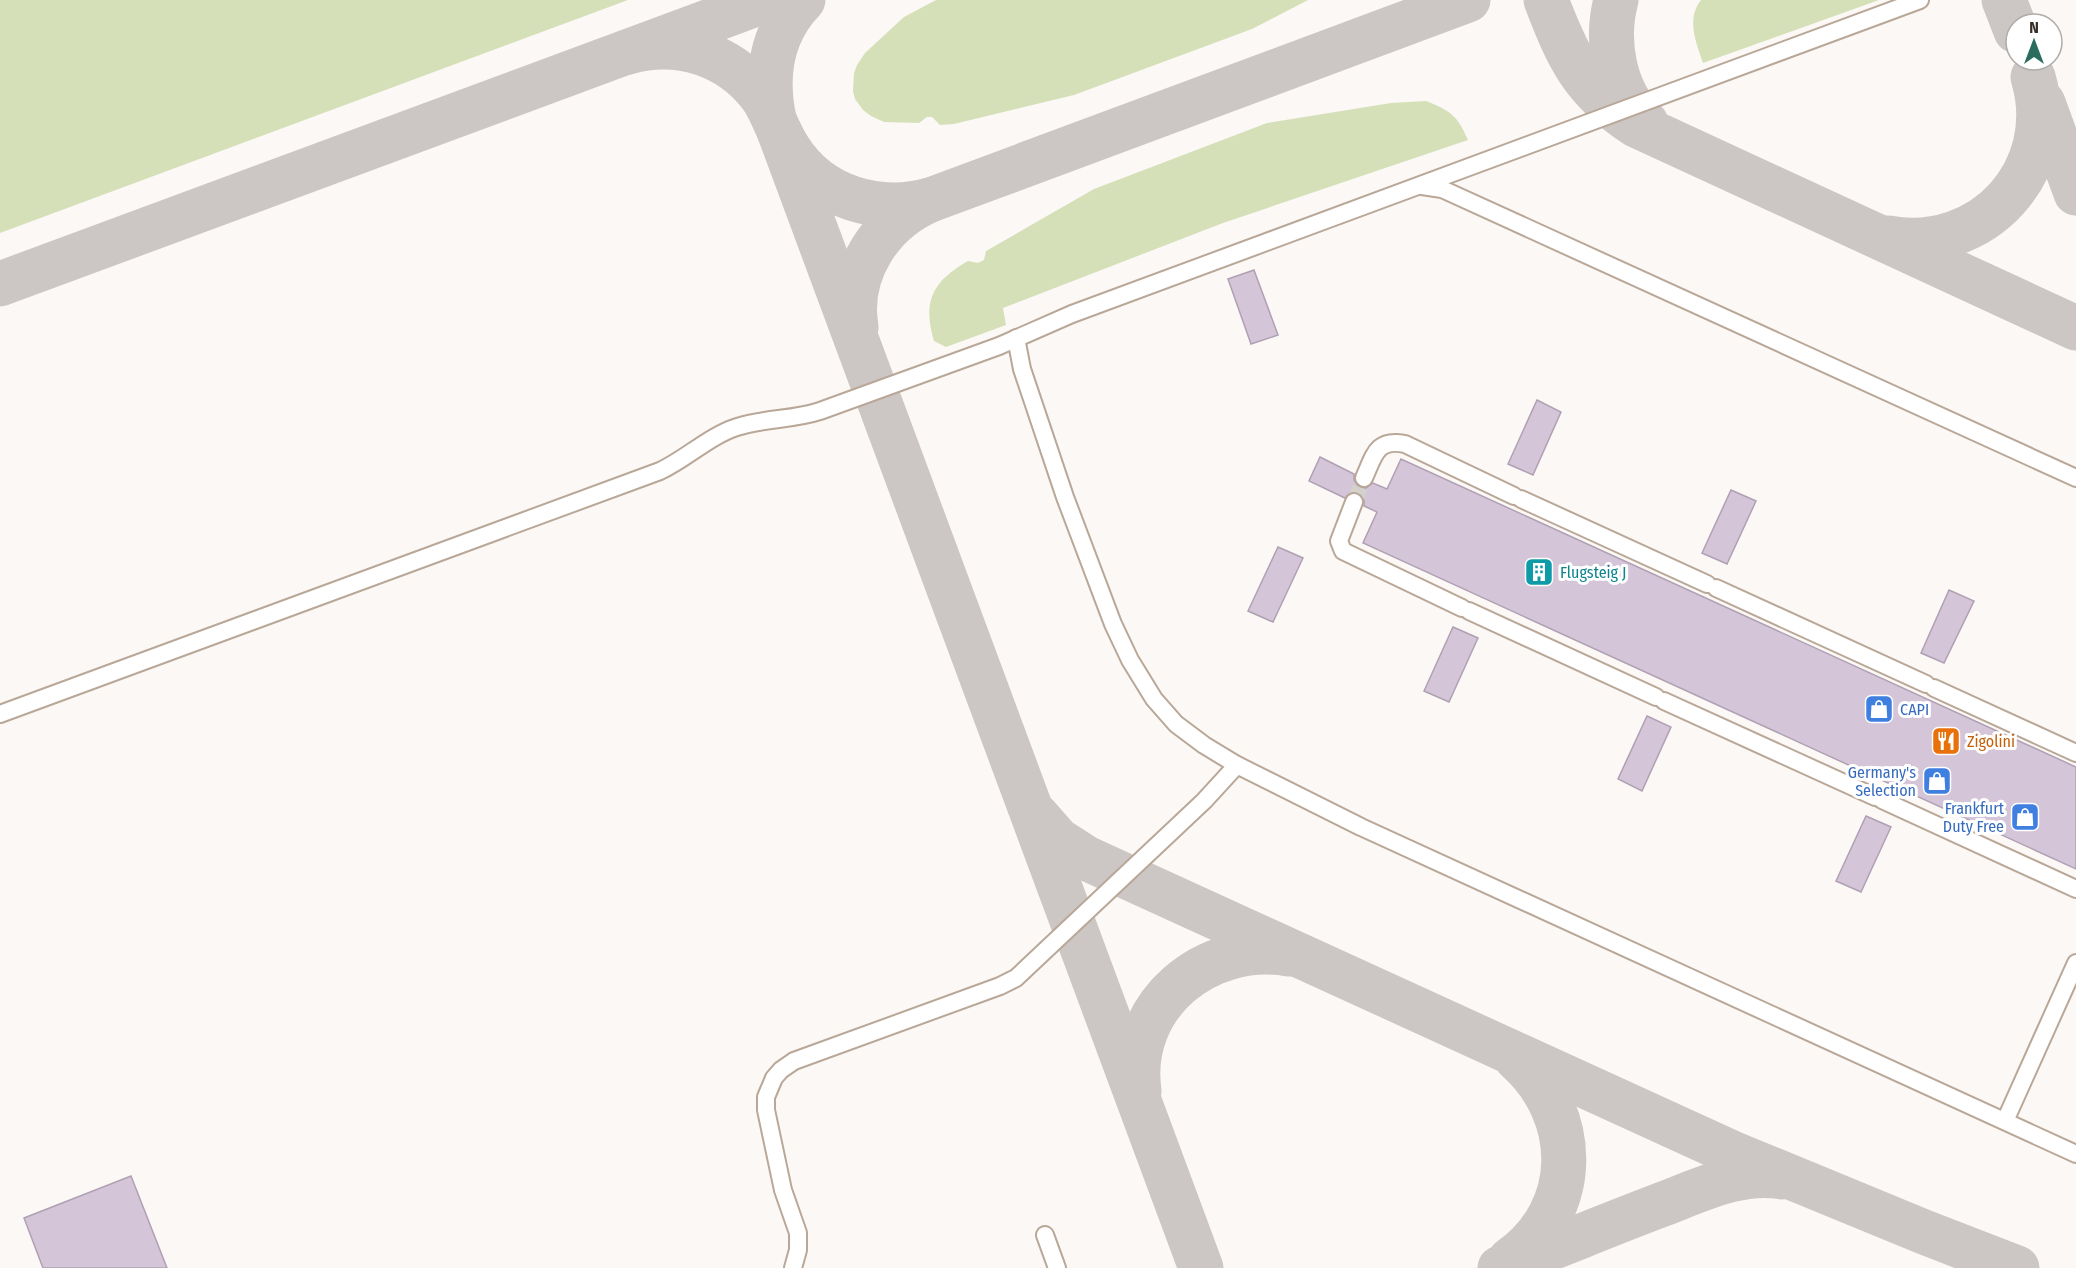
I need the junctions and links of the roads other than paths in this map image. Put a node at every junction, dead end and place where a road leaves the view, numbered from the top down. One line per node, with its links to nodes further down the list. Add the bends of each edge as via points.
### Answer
1 (1920, 0): 2 (lane)
2 (1413, 188): 3 (lane); 5 (lane, via 1442,189)
3 (1016, 338): 7 (lane, via 802,417 735,428 660,471); 9 (lane, via 1022,369 1065,497 1130,660 1154,699 1176,724)
4 (1364, 478): 8 (lane, via 1384,444 1405,444)
5 (2076, 478)
6 (1354, 502): 10 (lane, via 1339,541 1343,551)
7 (0, 714)
8 (2076, 753)
9 (1237, 765): 12 (lane, via 1361,826); 15 (lane, via 1204,801 1016,978 794,1061 781,1070 769,1088 766,1110 783,1190 798,1233)
10 (2076, 889)
11 (2076, 963): 12 (lane)
12 (2005, 1121): 13 (lane)
13 (2076, 1154)
14 (1045, 1235): 16 (lane)
15 (793, 1268)
16 (1058, 1268)

